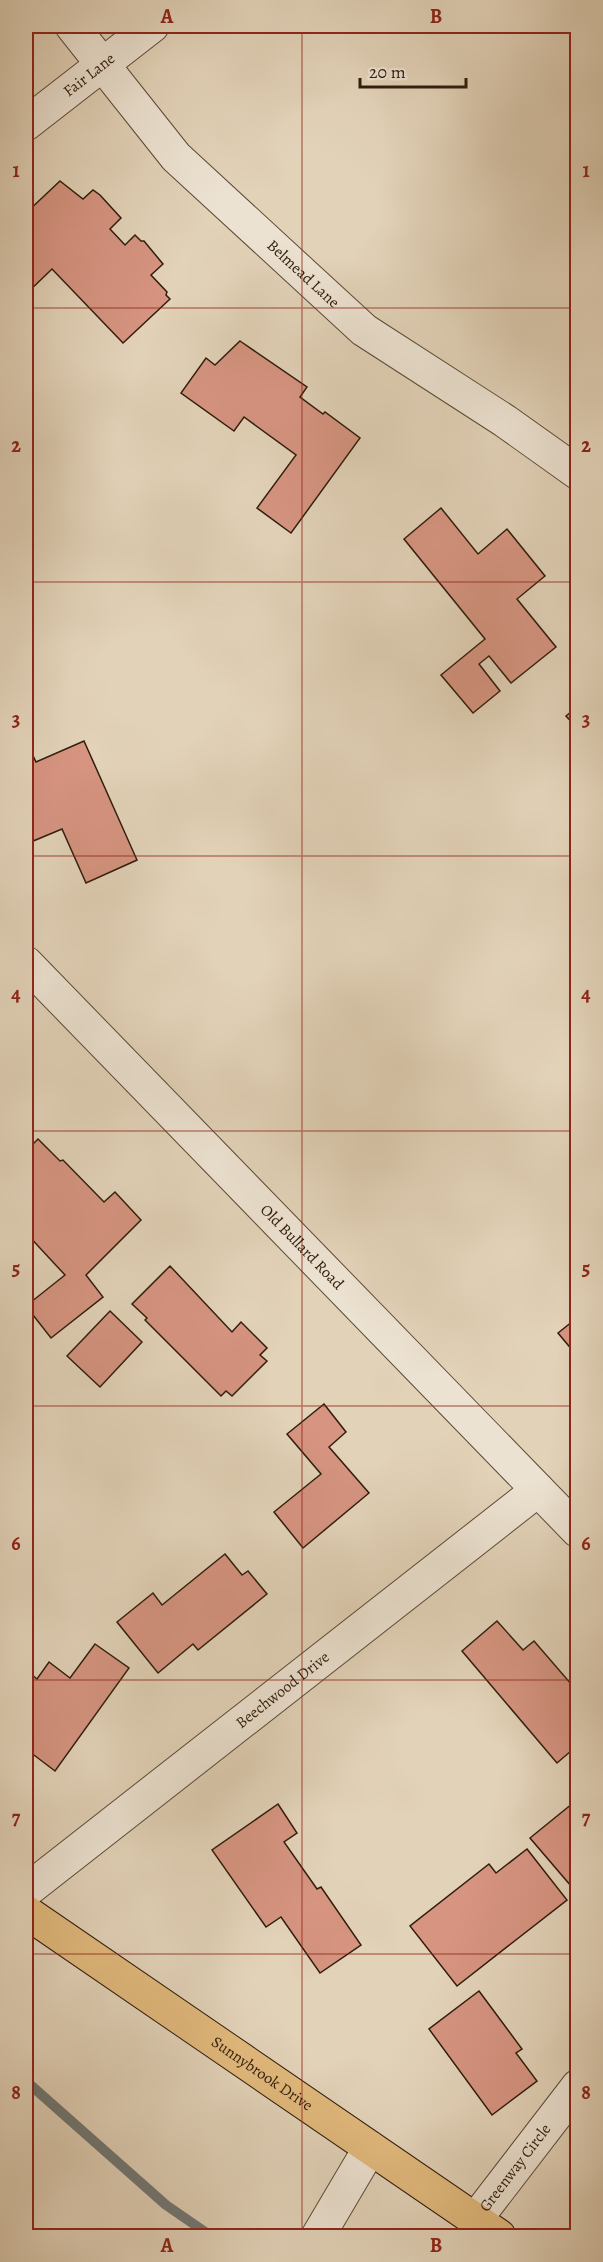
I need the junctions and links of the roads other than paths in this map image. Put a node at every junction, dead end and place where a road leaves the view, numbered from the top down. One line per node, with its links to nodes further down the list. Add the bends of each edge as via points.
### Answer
1 (72, 26): 3 (street, Belmead Lane)
2 (152, 26): 3 (street, Fair Lane)
3 (101, 63): 4 (street, Fair Lane); 5 (street, Belmead Lane, via 176,156 364,330)
4 (26, 124)
5 (578, 473)
6 (26, 963): 7 (street, Old Bullard Road)
7 (538, 1491): 8 (street, Old Bullard Road); 9 (street, Beechwood Drive)
8 (578, 1531)
9 (26, 1891)
10 (26, 1912): 12 (main road, Sunnybrook Drive)
11 (578, 2086): 13 (street, Greenway Circle)
12 (370, 2148): 13 (main road, Sunnybrook Drive); 14 (street)
13 (487, 2228)
14 (318, 2236)

